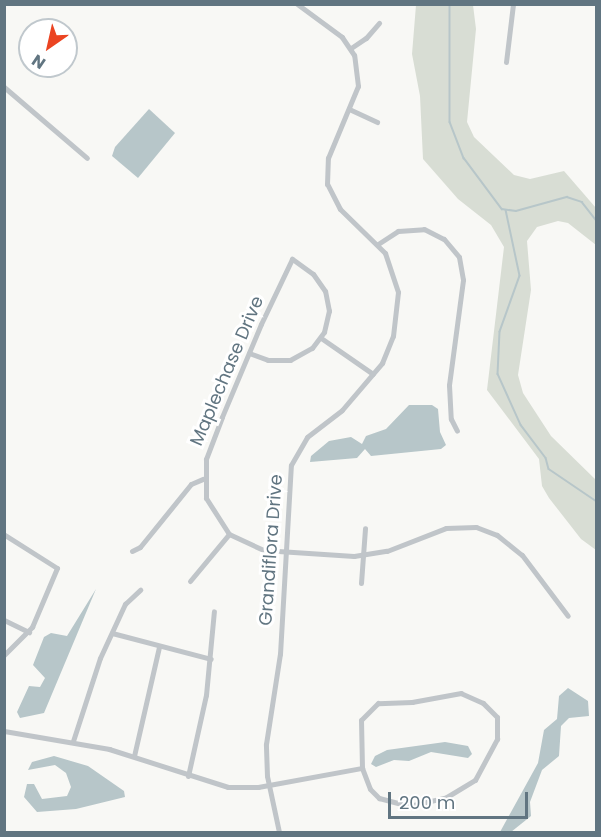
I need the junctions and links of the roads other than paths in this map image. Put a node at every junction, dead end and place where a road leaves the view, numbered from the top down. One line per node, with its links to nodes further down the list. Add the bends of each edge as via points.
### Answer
1 (297, 4): 4 (street)
2 (513, 4): 5 (street)
3 (379, 23): 4 (street)
4 (351, 48): 7 (street, Grandiflora Drive, via 359,77)
5 (506, 62)
6 (4, 87): 9 (street)
7 (349, 109): 8 (street); 10 (street, Grandiflora Drive, via 328,158 327,184 340,209)
8 (377, 122)
9 (87, 158)
10 (378, 244): 13 (street, Grandiflora Drive, via 390,260 398,292 391,344); 14 (street, via 398,231 424,229 444,239 459,257 463,280 449,385 451,418)
11 (321, 338): 12 (street, via 308,352 290,360 268,360); 12 (street, Maplechase Drive, via 329,311 325,291 313,274 292,259); 13 (street)
12 (249, 353): 15 (street, Maplechase Drive, via 209,451)
13 (373, 374): 20 (street, Grandiflora Drive, via 342,410 298,447 291,471)
14 (457, 431)
15 (203, 479): 17 (street, Maplechase Drive, via 209,506); 19 (street, via 191,484 140,547)
16 (365, 528): 21 (street)
17 (229, 534): 20 (street, Maplechase Drive, via 255,548); 22 (street)
18 (5, 535): 28 (street, via 57,568)
19 (132, 551)
20 (285, 553): 21 (street, Maplechase Drive); 38 (street, Grandiflora Drive, via 280,654 266,744)
21 (363, 556): 23 (street); 26 (street, Maplechase Drive, via 453,526 483,528 503,539 530,563)
22 (190, 581)
23 (361, 584)
24 (140, 590): 29 (street, via 125,604)
25 (214, 611): 32 (street)
26 (568, 616)
27 (4, 621): 28 (street)
28 (29, 632): 31 (street)
29 (112, 633): 30 (street); 34 (street, via 90,685)
30 (159, 647): 32 (street); 35 (street)
31 (4, 656)
32 (211, 659): 37 (street)
33 (4, 731): 34 (street)
34 (73, 741): 35 (street)
35 (134, 756): 37 (street)
36 (362, 768): 36 (street, via 370,789 386,802 409,806 445,798 479,775 497,739 496,717 483,703 461,693 412,702 378,703 360,720); 38 (street)
37 (188, 776): 38 (street, via 228,788)
38 (269, 785): 39 (street, Grandiflora Drive)
39 (279, 832)

